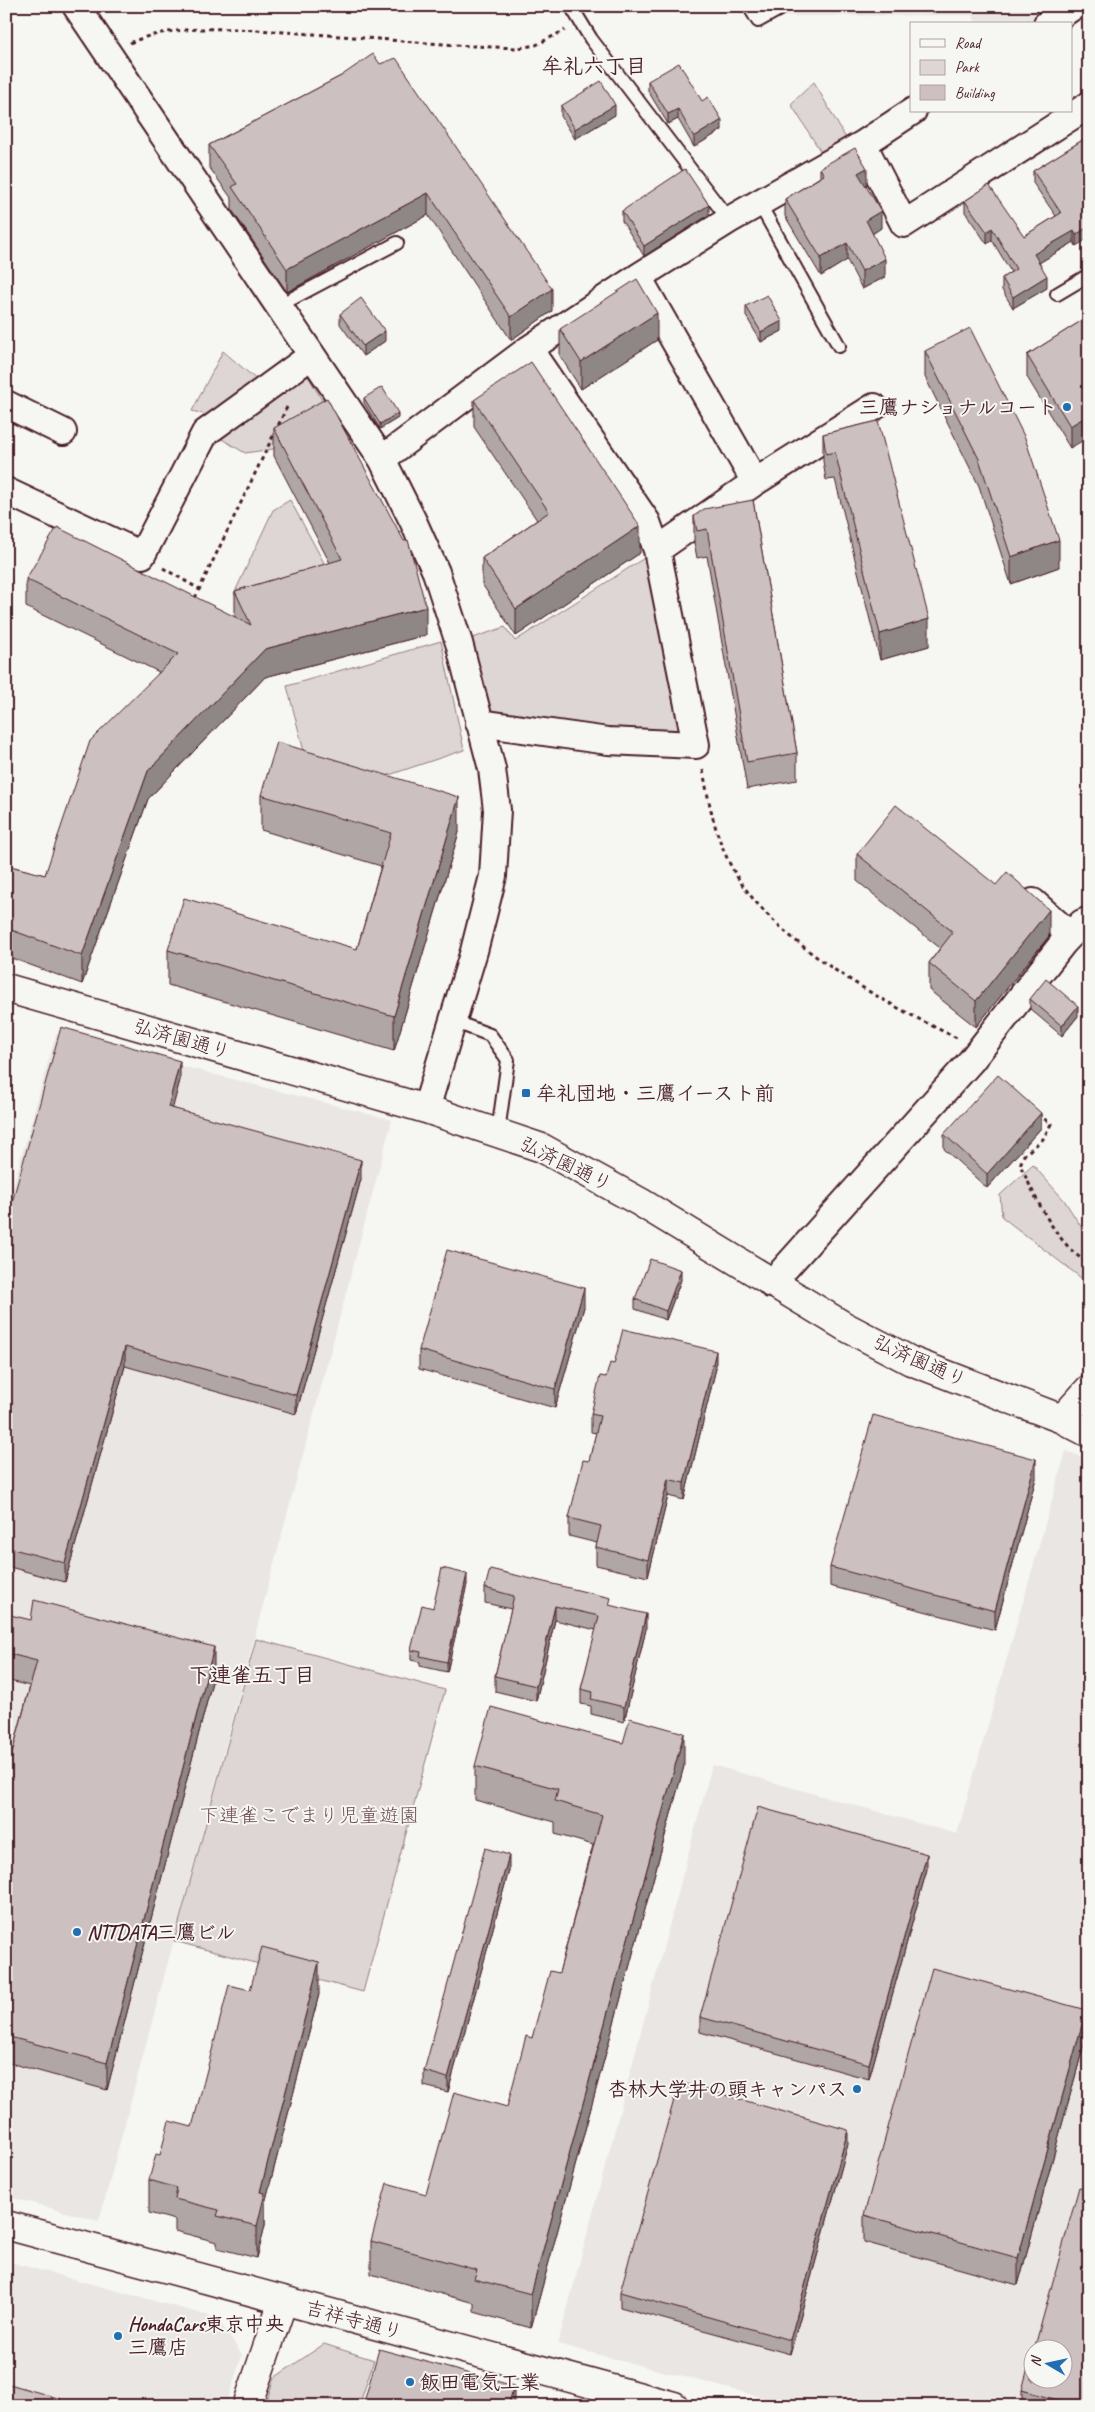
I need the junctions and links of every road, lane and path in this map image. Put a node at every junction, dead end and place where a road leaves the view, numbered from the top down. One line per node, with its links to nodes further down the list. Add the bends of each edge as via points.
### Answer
1 (76, 6): 8 (street)
2 (571, 6): 6 (lane)
3 (749, 6): 4 (lane, via 758,21)
4 (785, 6)
5 (1074, 6): 7 (street)
6 (580, 20): 8 (path, via 536,45 519,48 284,32 196,30 154,33); 13 (lane, via 591,39)
7 (1050, 22)
8 (110, 55): 18 (street)
9 (1089, 105): 11 (street, via 904,224)
10 (911, 112): 11 (street)
11 (862, 144): 12 (street)
12 (759, 203): 13 (street); 19 (lane)
13 (729, 220): 16 (street)
14 (397, 243): 18 (lane)
15 (1089, 275): 17 (lane)
16 (638, 277): 20 (street); 27 (street)
17 (1057, 294)
18 (278, 306): 21 (street)
19 (839, 346)
20 (529, 350): 26 (street); 29 (street, via 647,522)
21 (311, 356): 26 (street); 30 (street, via 205,434)
22 (290, 401): 31 (path)
23 (6, 404): 25 (street)
24 (874, 407): 27 (street)
25 (63, 432)
26 (382, 459): 33 (street, via 436,572)
27 (755, 482): 29 (street)
28 (6, 491): 30 (street)
29 (657, 550): 34 (street)
30 (142, 555): 31 (path)
31 (199, 590): 32 (path)
32 (195, 598)
33 (479, 723): 34 (street, via 608,741); 38 (street, via 492,769 497,810 496,842 493,876)
34 (696, 745): 39 (path, via 721,844 733,868 762,909 800,943 884,1000 957,1038)
35 (1033, 902): 36 (street)
36 (1080, 927): 39 (street)
37 (6, 988): 40 (street, 弘済園通り)
38 (453, 1021): 40 (street); 42 (lane, via 490,1035 508,1060)
39 (983, 1045): 44 (street)
40 (426, 1109): 42 (street, 弘済園通り)
41 (1036, 1112): 43 (path, via 1051,1124 1043,1139 1024,1155 1020,1165 1060,1236 1078,1257)
42 (498, 1132): 44 (street, 弘済園通り, via 569,1162)
43 (1089, 1264)
44 (771, 1284): 46 (street, 弘済園通り, via 911,1361)
45 (1089, 1389): 46 (street)
46 (1062, 1418): 47 (street, 弘済園通り)
47 (1089, 1433)
48 (6, 2225): 49 (street, 吉祥寺通り)
49 (283, 2301): 50 (street, 吉祥寺通り); 51 (street)
50 (611, 2398): 52 (street, 吉祥寺通り)
51 (247, 2406)
52 (674, 2406)

